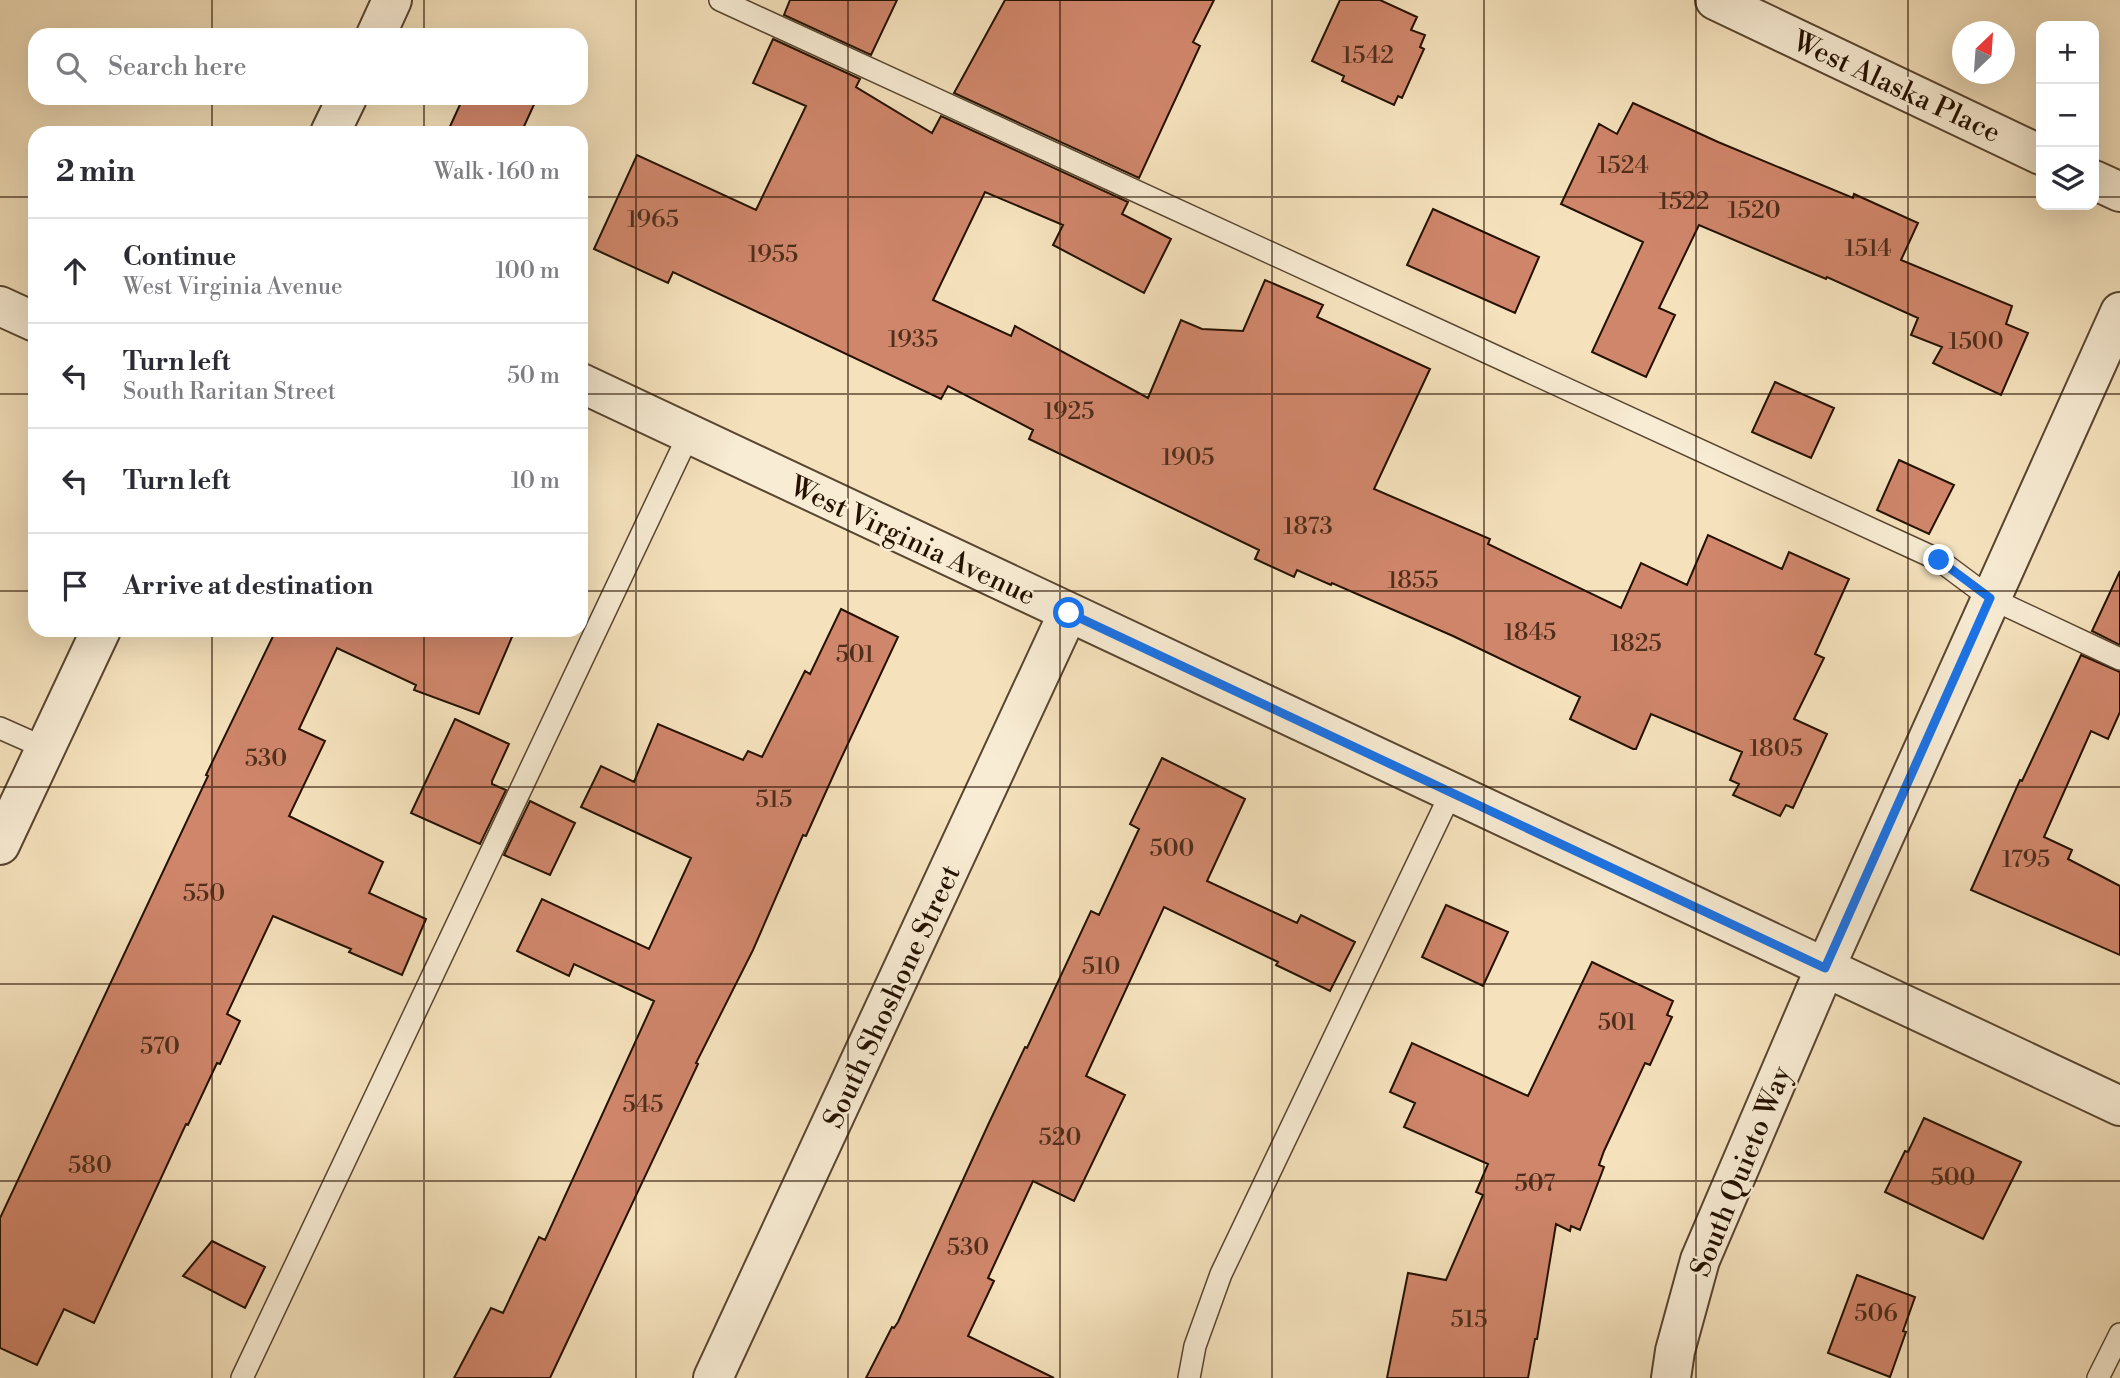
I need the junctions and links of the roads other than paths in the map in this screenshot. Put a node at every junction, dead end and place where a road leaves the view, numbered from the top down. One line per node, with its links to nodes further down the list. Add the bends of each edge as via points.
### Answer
1 (393, 0): 4 (street)
2 (720, 0): 15 (lane, via 1939,560)
3 (1714, 0): 7 (street, West Alaska Place)
4 (379, 28)
5 (344, 105): 6 (street)
6 (333, 126)
7 (2036, 153)
8 (2099, 182): 9 (street)
9 (2120, 192)
10 (0, 306): 12 (street)
11 (2120, 312): 15 (street, South Quieto Way)
12 (28, 319)
13 (588, 386): 14 (street, West Virginia Avenue)
14 (689, 434): 16 (street, West Virginia Avenue); 26 (lane)
15 (1990, 598): 18 (lane); 23 (street, South Quieto Way)
16 (1069, 613): 21 (street, West Virginia Avenue); 27 (street, South Shoshone Street)
17 (98, 637): 20 (street)
18 (2120, 659)
19 (0, 728): 20 (lane)
20 (46, 748): 22 (street)
21 (1451, 793): 23 (street, West Virginia Avenue); 28 (lane, via 1221,1274 1195,1346)
22 (0, 845)
23 (1825, 968): 24 (street, West Virginia Avenue); 29 (street, South Quieto Way, via 1700,1260)
24 (2120, 1106)
25 (2120, 1334): 30 (lane)
26 (242, 1378)
27 (713, 1378)
28 (1189, 1378)
29 (1671, 1378)
30 (2098, 1378)

